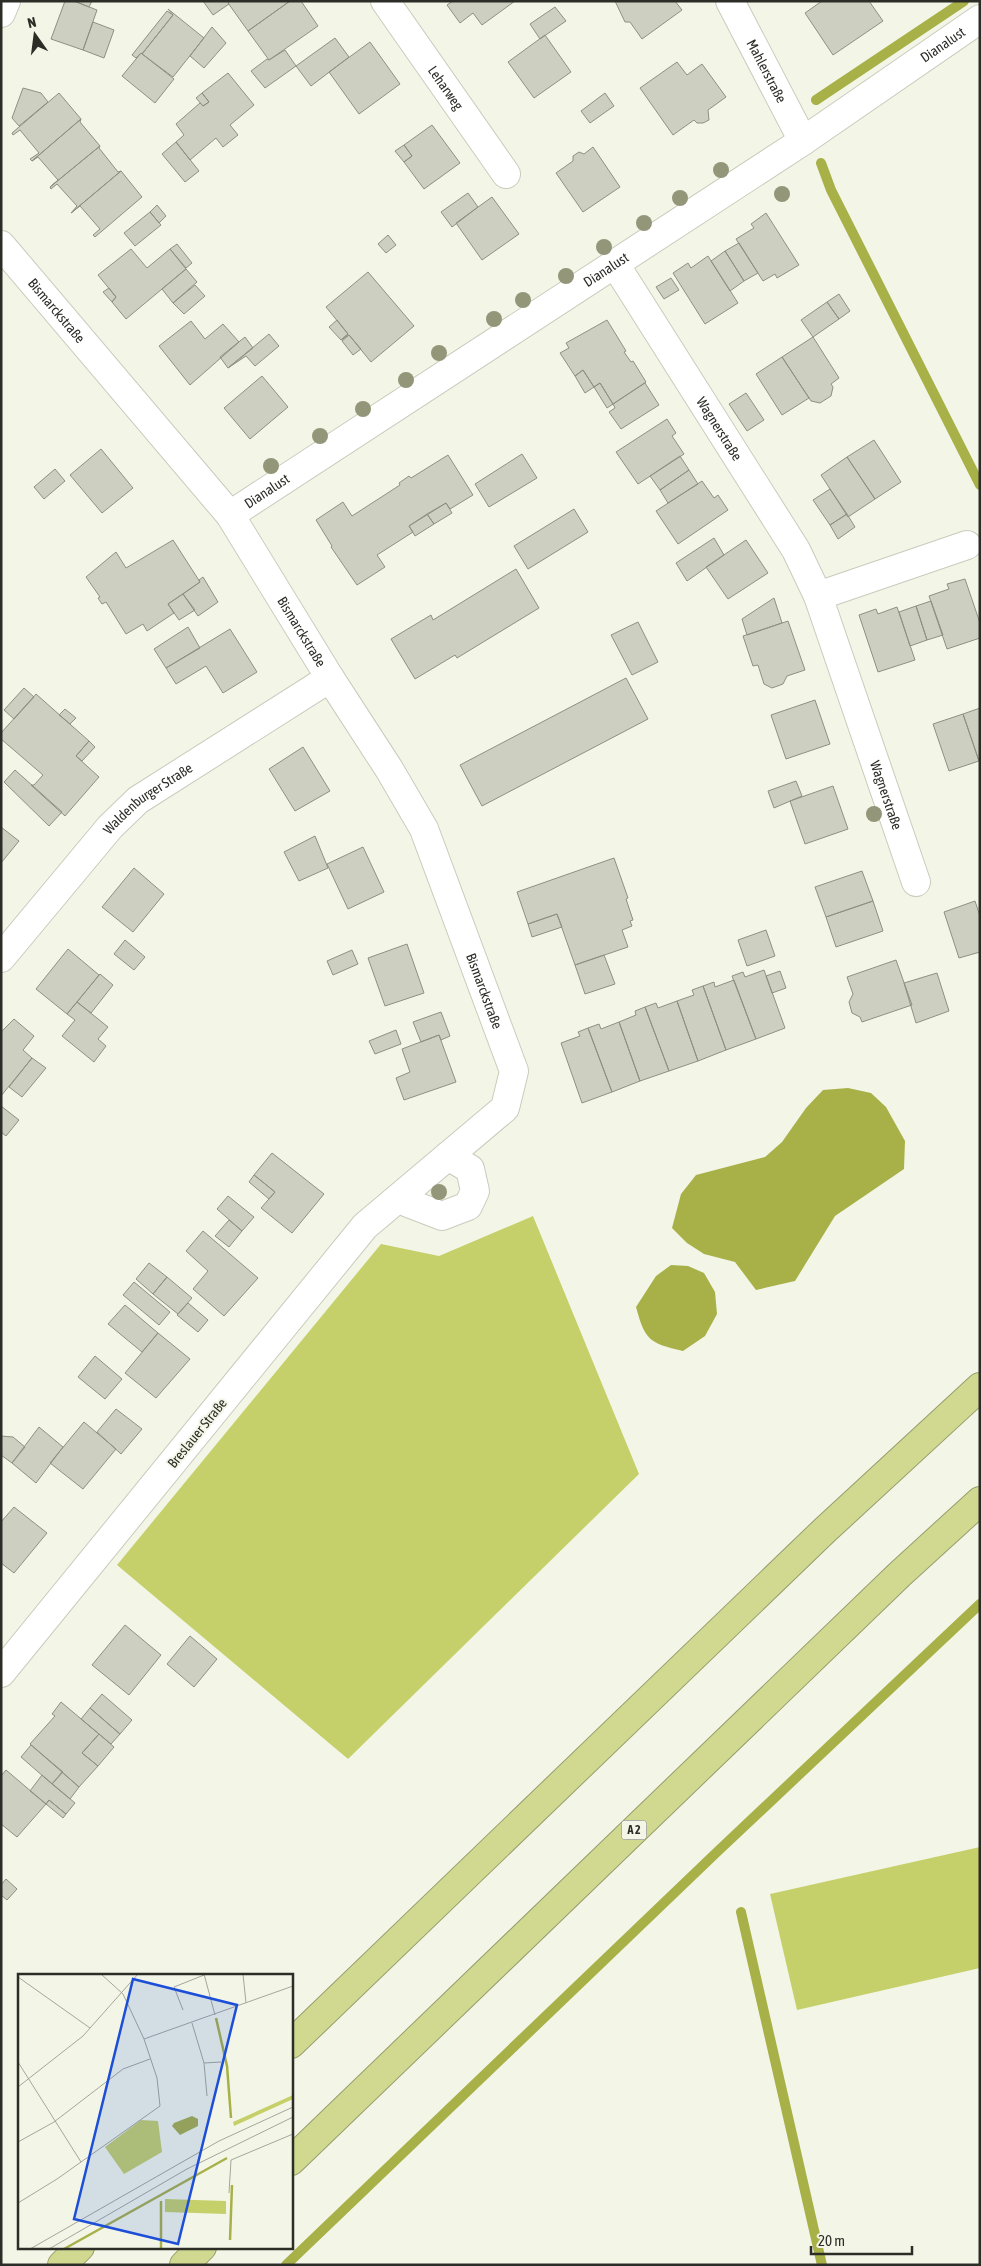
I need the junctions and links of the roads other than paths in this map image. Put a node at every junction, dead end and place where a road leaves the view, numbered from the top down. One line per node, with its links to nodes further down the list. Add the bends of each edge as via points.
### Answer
1 (6, 1): 4 (street)
2 (385, 1): 7 (street, Leharweg)
3 (730, 1): 6 (street, Mahlerstraße)
4 (1, 13)
5 (980, 19): 6 (street, Dianalust)
6 (803, 141): 9 (street, Dianalust)
7 (506, 174)
8 (1, 246): 10 (street, Bismarckstraße)
9 (615, 264): 10 (street, Dianalust); 12 (street, Wagnerstraße, via 796,550)
10 (230, 516): 13 (street, Bismarckstraße)
11 (967, 545): 12 (street)
12 (818, 596): 14 (street, Wagnerstraße)
13 (330, 678): 15 (street, Waldenburger Straße, via 138,800 110,827); 16 (street, Bismarckstraße, via 424,829)
14 (916, 882)
15 (1, 958)
16 (514, 1071): 17 (street, Breslauer Straße, via 505,1108)
17 (448, 1156): 18 (street, Breslauer Straße); 18 (street, via 470,1169 475,1191 468,1206 442,1216)
18 (398, 1199): 21 (street, Breslauer Straße, via 365,1226)
19 (980, 1387): 22 (highway, via 818,1536)
20 (980, 1501): 23 (highway, A 2)
21 (1, 1673)
22 (292, 2043)
23 (292, 2160)
24 (79, 2248): 26 (highway)
25 (201, 2248): 27 (highway)
26 (62, 2265)
27 (184, 2265)

